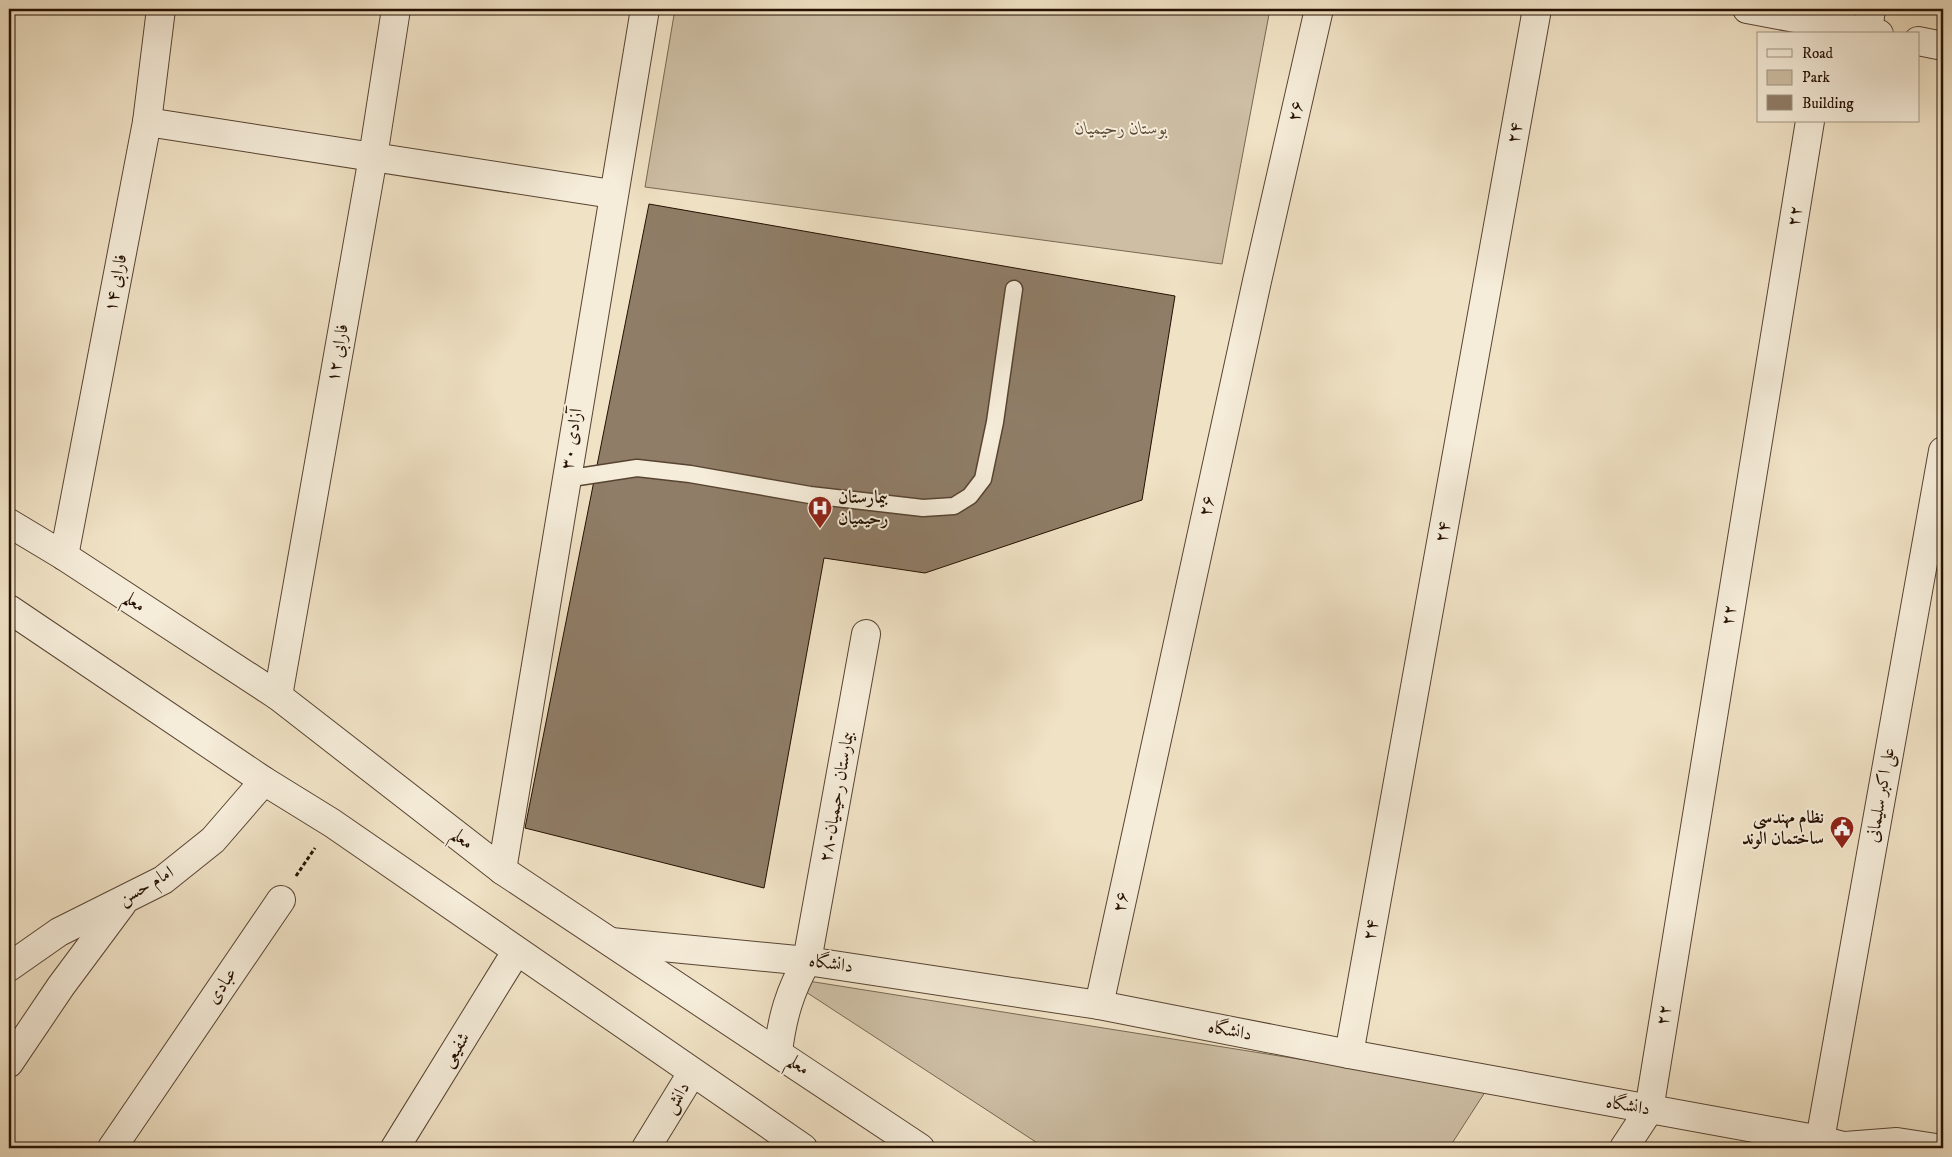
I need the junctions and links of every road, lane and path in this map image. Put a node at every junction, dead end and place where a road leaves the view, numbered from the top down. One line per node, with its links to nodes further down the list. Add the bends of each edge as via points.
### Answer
1 (162, 9): 11 (street, فارابی ۱۴)
2 (396, 9): 13 (street, فارابی ۱۲)
3 (645, 9): 14 (street, آزادی ۳۰)
4 (1319, 9): 32 (street, ۲۶, via 1256,281)
5 (1537, 9): 34 (street, ۲۴)
6 (1747, 9): 8 (street)
7 (1872, 25): 8 (street)
8 (1825, 29)
9 (1920, 41): 10 (street)
10 (1943, 46)
11 (146, 122): 13 (street); 19 (street, فارابی ۱۴)
12 (1810, 122): 37 (street, ۲۲)
13 (373, 157): 14 (street); 22 (street, فارابی ۱۲)
14 (612, 194): 17 (street, آزادی ۳۰)
15 (1014, 289): 17 (lane, via 995,422 983,479 970,496 954,506 923,508 637,468)
16 (1943, 450): 38 (street, علی اکبر سلیمانی)
17 (565, 479): 25 (street, آزادی ۳۰)
18 (9, 523): 19 (street, معلم)
19 (64, 556): 22 (street, معلم)
20 (9, 609): 23 (street)
21 (866, 634): 30 (street, ۲۸-بیمارستان رحیمیان)
22 (278, 696): 25 (street, معلم)
23 (264, 781): 24 (street); 26 (street, امام حسن, via 213,840 163,880)
24 (332, 823): 27 (path); 29 (street)
25 (502, 870): 28 (street, معلم)
26 (126, 899): 31 (street, امام حسن, via 59,932); 35 (street)
27 (281, 900): 39 (street, عبادی)
28 (612, 942): 30 (street, دانشگاه); 33 (street, معلم)
29 (516, 952): 36 (street); 40 (street, شفیعی)
30 (807, 961): 32 (street, دانشگاه); 33 (street, ۲۸-بیمارستان رحیمیان, via 788,1001)
31 (9, 967)
32 (1099, 1004): 34 (street, دانشگاه)
33 (778, 1052): 43 (street, معلم)
34 (1349, 1054): 37 (street, دانشگاه)
35 (9, 1063)
36 (692, 1073): 41 (street, دانش); 42 (street)
37 (1649, 1110): 38 (street, دانشگاه); 44 (street)
38 (1839, 1145): 45 (street, دانشگاه, via 1897,1142)
39 (112, 1148)
40 (395, 1148)
41 (646, 1148)
42 (803, 1148)
43 (920, 1148)
44 (1624, 1148)
45 (1936, 1148)

